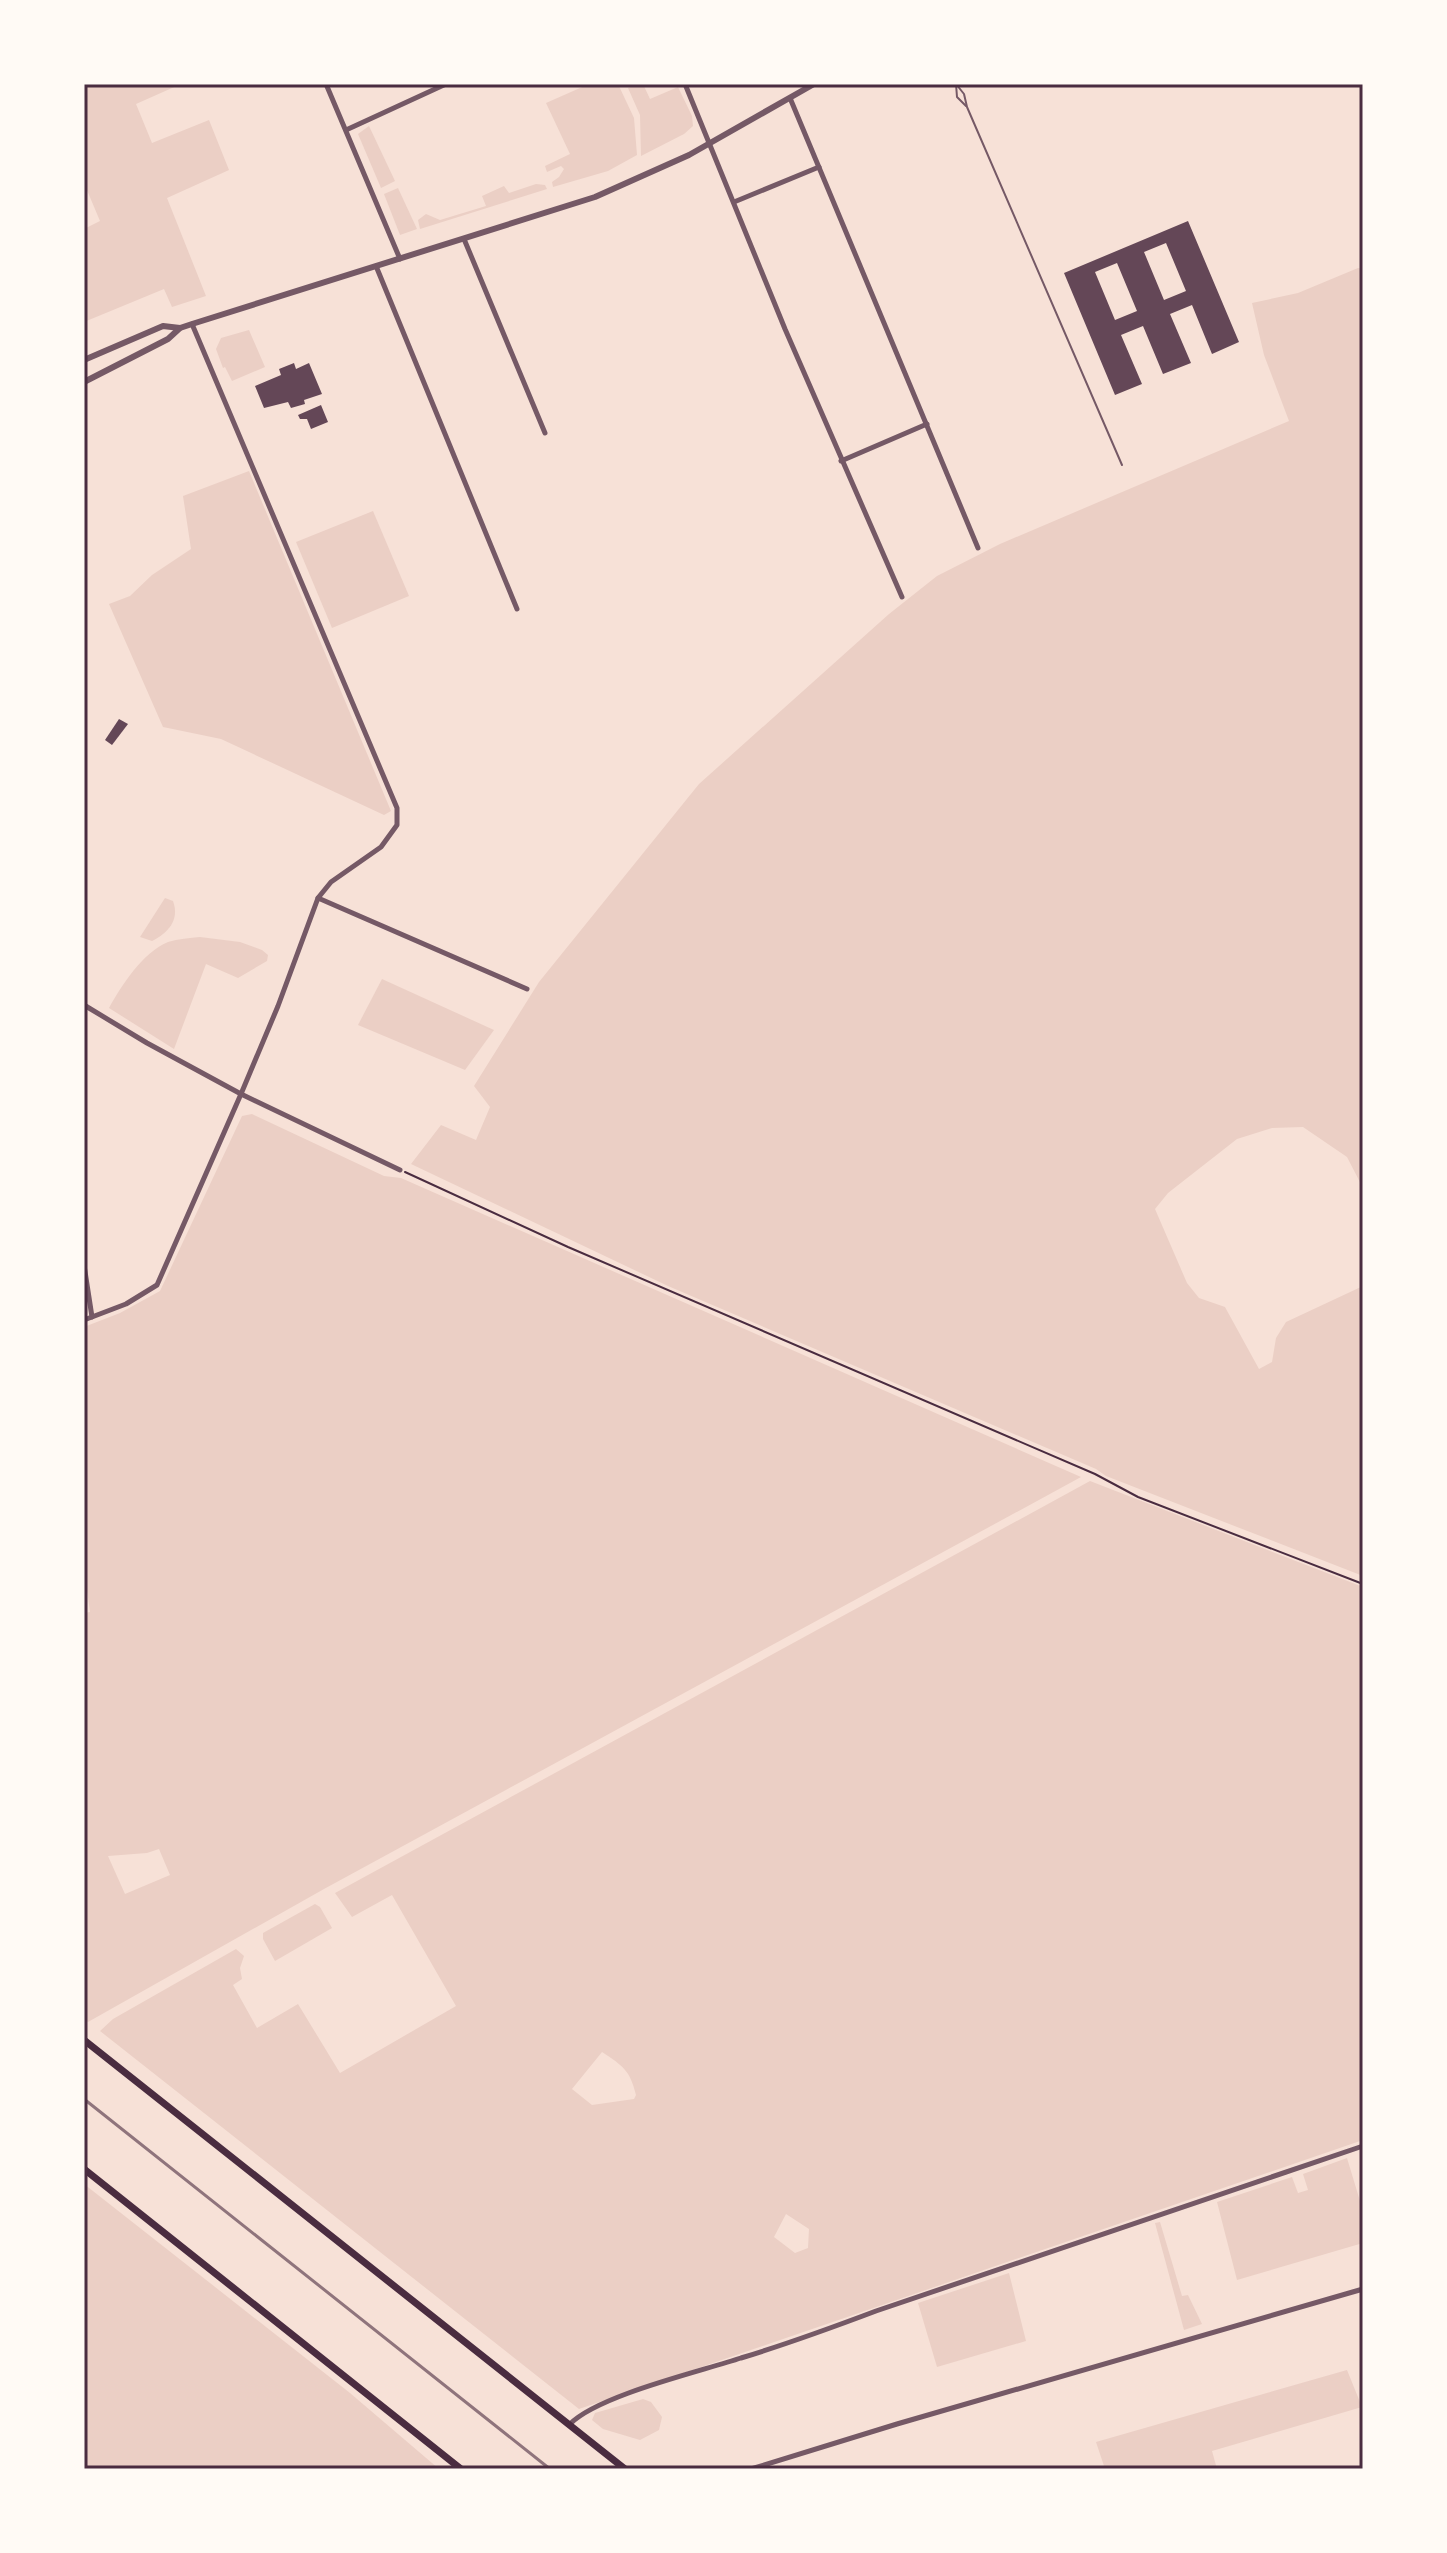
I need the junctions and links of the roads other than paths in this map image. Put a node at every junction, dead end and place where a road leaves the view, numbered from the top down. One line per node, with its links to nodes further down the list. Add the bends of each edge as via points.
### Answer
1 (326, 84): 8 (street)
2 (446, 84): 8 (street)
3 (685, 84): 9 (street)
4 (814, 84): 6 (street)
5 (956, 84): 7 (lane); 7 (lane, via 957,97)
6 (790, 98): 9 (street); 10 (street)
7 (967, 107): 22 (lane)
8 (346, 130): 13 (street)
9 (709, 143): 11 (street); 12 (street, via 595,197)
10 (819, 167): 11 (street); 19 (street)
11 (734, 202): 21 (street)
12 (464, 239): 13 (street); 20 (street)
13 (400, 259): 14 (street)
14 (376, 266): 15 (street); 25 (street)
15 (192, 324): 16 (street); 26 (street, via 397,808 395,829 381,847 331,882)
16 (180, 328): 17 (street, via 163,326); 18 (street)
17 (84, 360)
18 (84, 382)
19 (927, 424): 21 (street); 23 (street)
20 (545, 433)
21 (841, 461): 24 (street)
22 (1122, 465)
23 (978, 548)
24 (902, 597)
25 (517, 609)
26 (318, 898): 27 (street); 29 (street)
27 (527, 989)
28 (84, 1005): 29 (street)
29 (241, 1094): 30 (street); 32 (street, via 157,1285)
30 (400, 1170)
31 (84, 1265): 32 (street)
32 (92, 1317): 33 (street)
33 (84, 1320)
34 (84, 2040): 38 (main road)
35 (1363, 2146): 38 (street, via 665,2382 585,2411)
36 (84, 2169): 39 (main road)
37 (1363, 2289): 41 (street)
38 (570, 2424): 40 (main road)
39 (461, 2469)
40 (625, 2469)
41 (751, 2469)

